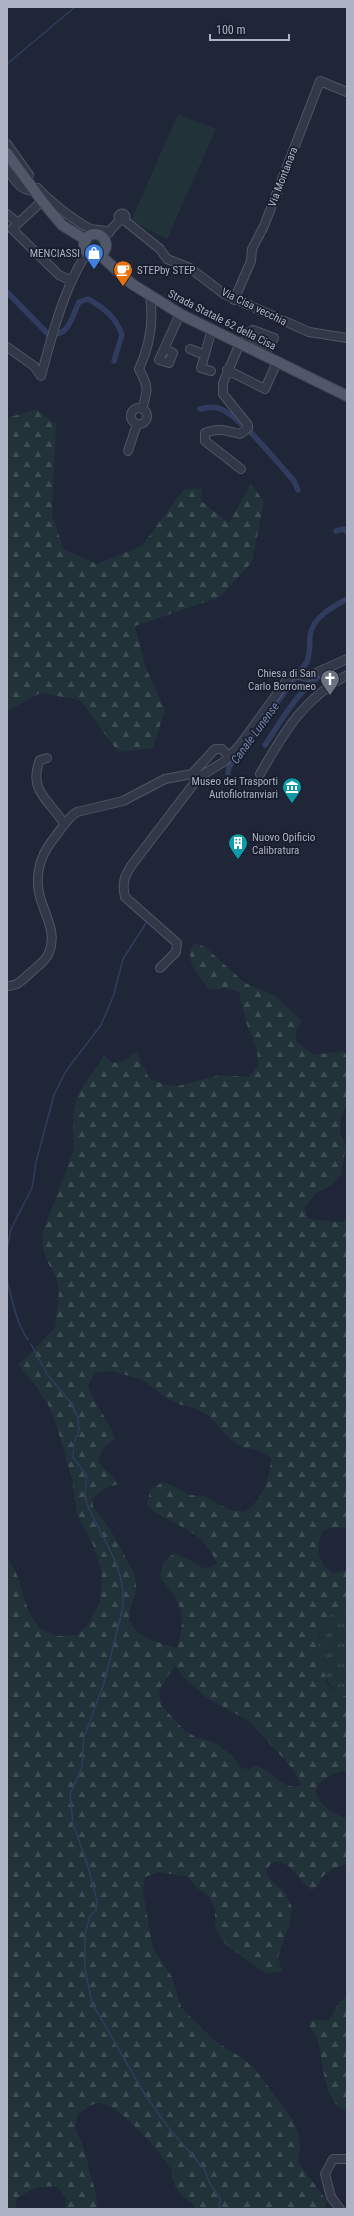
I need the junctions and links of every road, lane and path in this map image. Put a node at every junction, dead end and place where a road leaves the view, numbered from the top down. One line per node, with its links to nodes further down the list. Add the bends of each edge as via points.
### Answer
1 (347, 92): 15 (street, Via Montanara, via 320,81)
2 (7, 144): 9 (street, via 51,202 90,228 103,229)
3 (7, 153): 5 (main road)
4 (7, 170): 5 (street, via 22,188)
5 (35, 191): 6 (main road)
6 (42, 201): 8 (street); 10 (main road, via 62,225)
7 (7, 214): 8 (street)
8 (18, 223): 13 (street, via 12,229 59,275)
9 (106, 236): 10 (main road, via 96,234); 12 (main road, via 106,247); 15 (street, Via Cisa vecchia, via 122,220 160,249 168,260 190,268)
10 (86, 240): 11 (main road)
11 (88, 252): 12 (main road, Strada Statale 62 della Cisa, via 93,256); 13 (street)
12 (100, 255): 14 (main road, Strada Statale 62 della Cisa, via 132,284)
13 (72, 282): 20 (street, via 50,342 41,376 34,366)
14 (150, 296): 16 (main road, Strada Statale 62 della Cisa); 29 (street, via 153,312 151,332 139,369 148,390 142,409 146,412 146,420 137,424)
15 (234, 300): 19 (street, Via Cisa vecchia, via 309,332)
16 (180, 314): 17 (main road, Strada Statale 62 della Cisa); 21 (street)
17 (212, 329): 18 (main road, Strada Statale 62 della Cisa); 23 (street)
18 (256, 338): 24 (main road, Strada Statale 62 della Cisa); 25 (street)
19 (347, 338)
20 (7, 347)
21 (165, 349)
22 (190, 349): 23 (street)
23 (204, 356): 26 (street); 27 (street, via 201,368)
24 (277, 362): 25 (street, via 265,389); 28 (main road, Strada Statale 62 della Cisa)
25 (228, 370): 30 (street, via 223,382 223,394 248,425 246,430 211,430 204,436 206,441)
26 (194, 371)
27 (211, 371)
28 (347, 396)
29 (128, 451)
30 (241, 469)
31 (347, 659): 34 (street, via 310,676 290,676)
32 (347, 675): 35 (street, via 323,689 301,710)
33 (47, 758): 36 (street, via 40,760 36,782 44,798)
34 (229, 758): 36 (street, via 222,749 215,749 192,774 165,779 123,801 77,812); 37 (street, via 199,777 124,878 125,897 176,942 176,952)
35 (260, 774)
36 (64, 824): 38 (street, via 44,851 39,865 37,883 52,928 49,952 43,961 19,982 14,986)
37 (160, 968)
38 (7, 986)
39 (347, 2159): 40 (street, via 333,2159 325,2174 331,2197)
40 (340, 2209)

